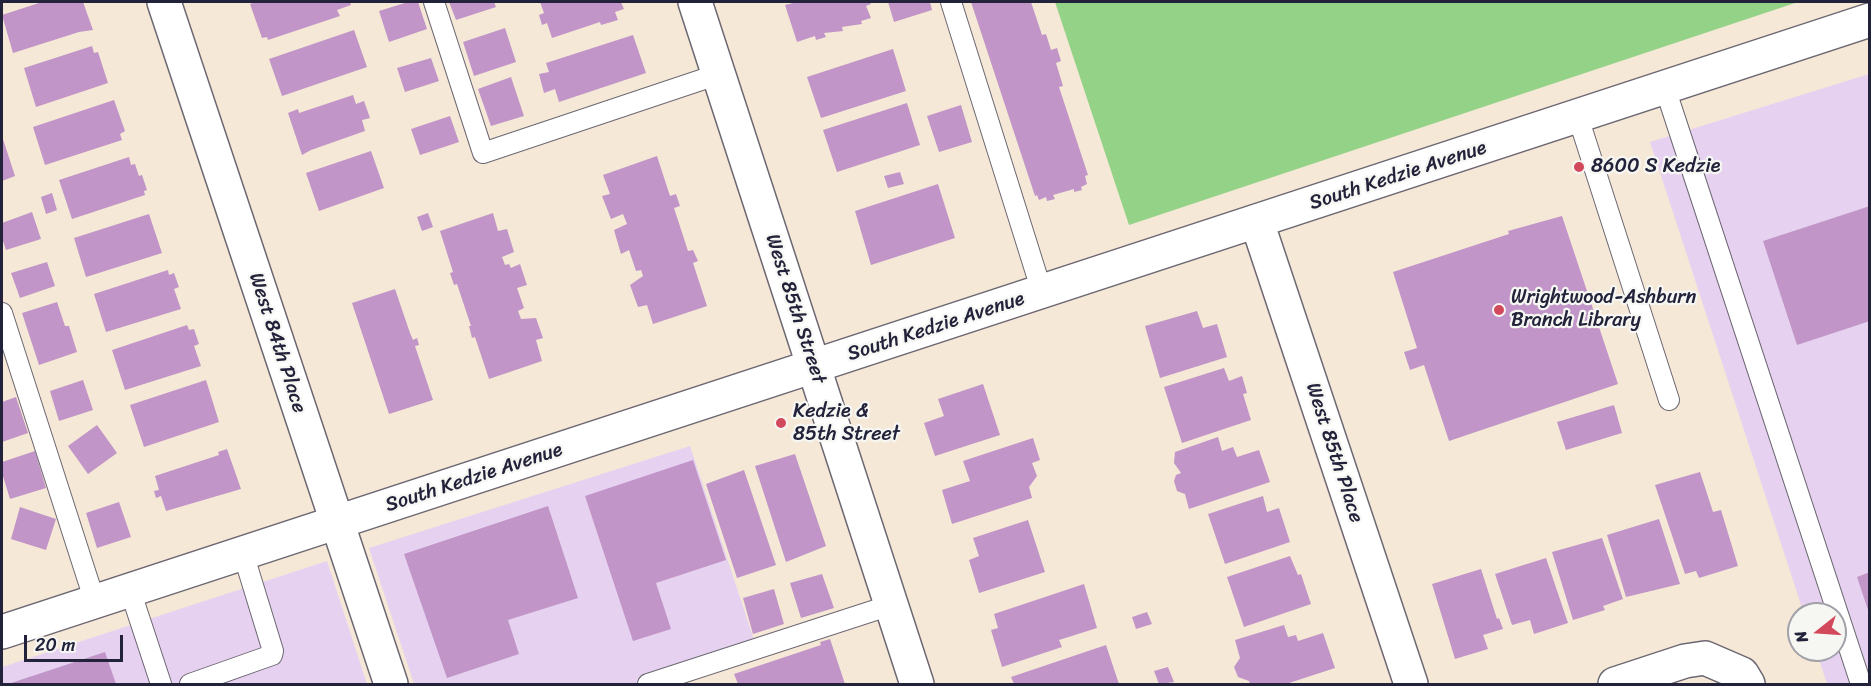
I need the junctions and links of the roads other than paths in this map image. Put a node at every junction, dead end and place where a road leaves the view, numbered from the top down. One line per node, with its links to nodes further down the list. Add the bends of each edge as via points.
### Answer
1 (164, 2): 14 (street, West 84th Place)
2 (434, 2): 6 (lane, via 483,153)
3 (695, 2): 6 (street, West 85th Street)
4 (951, 2): 10 (lane)
5 (1869, 21): 7 (street, South Kedzie Avenue)
6 (719, 74): 12 (street, West 85th Street)
7 (1665, 88): 8 (street, South Kedzie Avenue); 28 (lane)
8 (1578, 117): 9 (street, South Kedzie Avenue); 13 (lane)
9 (1257, 222): 10 (street, South Kedzie Avenue); 25 (street, West 85th Place)
10 (1042, 292): 12 (street, South Kedzie Avenue)
11 (2, 313): 17 (lane)
12 (813, 367): 14 (street, South Kedzie Avenue); 18 (street, West 85th Street)
13 (1669, 400)
14 (337, 523): 15 (street, South Kedzie Avenue); 22 (street, West 84th Place)
15 (243, 553): 16 (street, South Kedzie Avenue); 21 (lane, via 272,655)
16 (130, 590): 17 (street, South Kedzie Avenue); 20 (lane)
17 (95, 602): 19 (street, South Kedzie Avenue)
18 (891, 605): 23 (lane); 24 (street, West 85th Street)
19 (2, 632)
20 (161, 684)
21 (190, 684)
22 (391, 684)
23 (652, 684)
24 (917, 684)
25 (1411, 684)
26 (1615, 684): 27 (street, via 1705,658 1742,674)
27 (1748, 684)
28 (1861, 684)

